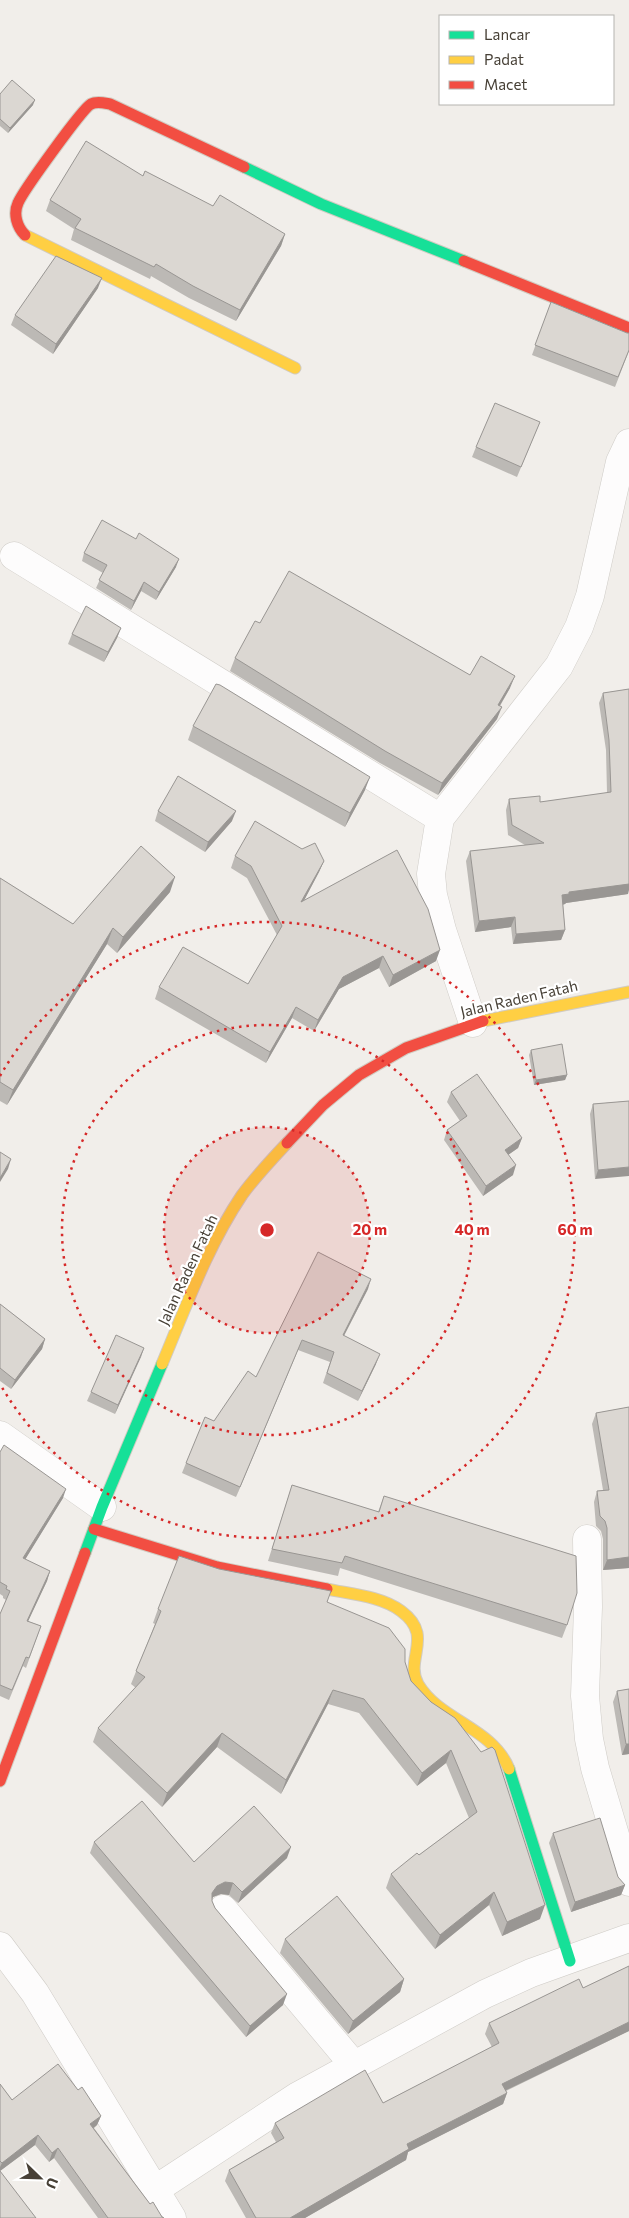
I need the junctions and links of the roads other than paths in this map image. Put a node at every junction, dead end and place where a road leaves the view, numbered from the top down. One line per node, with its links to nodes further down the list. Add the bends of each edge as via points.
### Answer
1 (629, 328): 2 (main road, via 321,204 110,104 91,104 70,128 18,202 17,226 24,234)
2 (295, 368)
3 (629, 443): 5 (street, via 620,462 590,596 579,626 558,666)
4 (14, 556): 5 (street)
5 (440, 818): 7 (street, via 431,874 433,895)
6 (629, 992): 7 (main road, Jalan Raden Fatah)
7 (473, 1023): 9 (main road, Jalan Raden Fatah, via 406,1048 359,1075 323,1105 243,1194 203,1267)
8 (0, 1435): 9 (street)
9 (98, 1518): 11 (main road, Jalan Raden Fatah); 16 (main road, via 218,1567 374,1599 400,1610 415,1625 418,1635 415,1672 418,1684 435,1702 490,1741 503,1755)
10 (587, 1539): 12 (street, via 585,1696 589,1739)
11 (0, 1781)
12 (629, 1882)
13 (223, 1909): 17 (street)
14 (629, 1938): 16 (street)
15 (0, 1946): 18 (street, via 35,1993)
16 (570, 1961): 17 (street, via 532,1973 485,1994)
17 (353, 2064): 18 (street)
18 (156, 2189): 19 (street)
19 (172, 2218)

